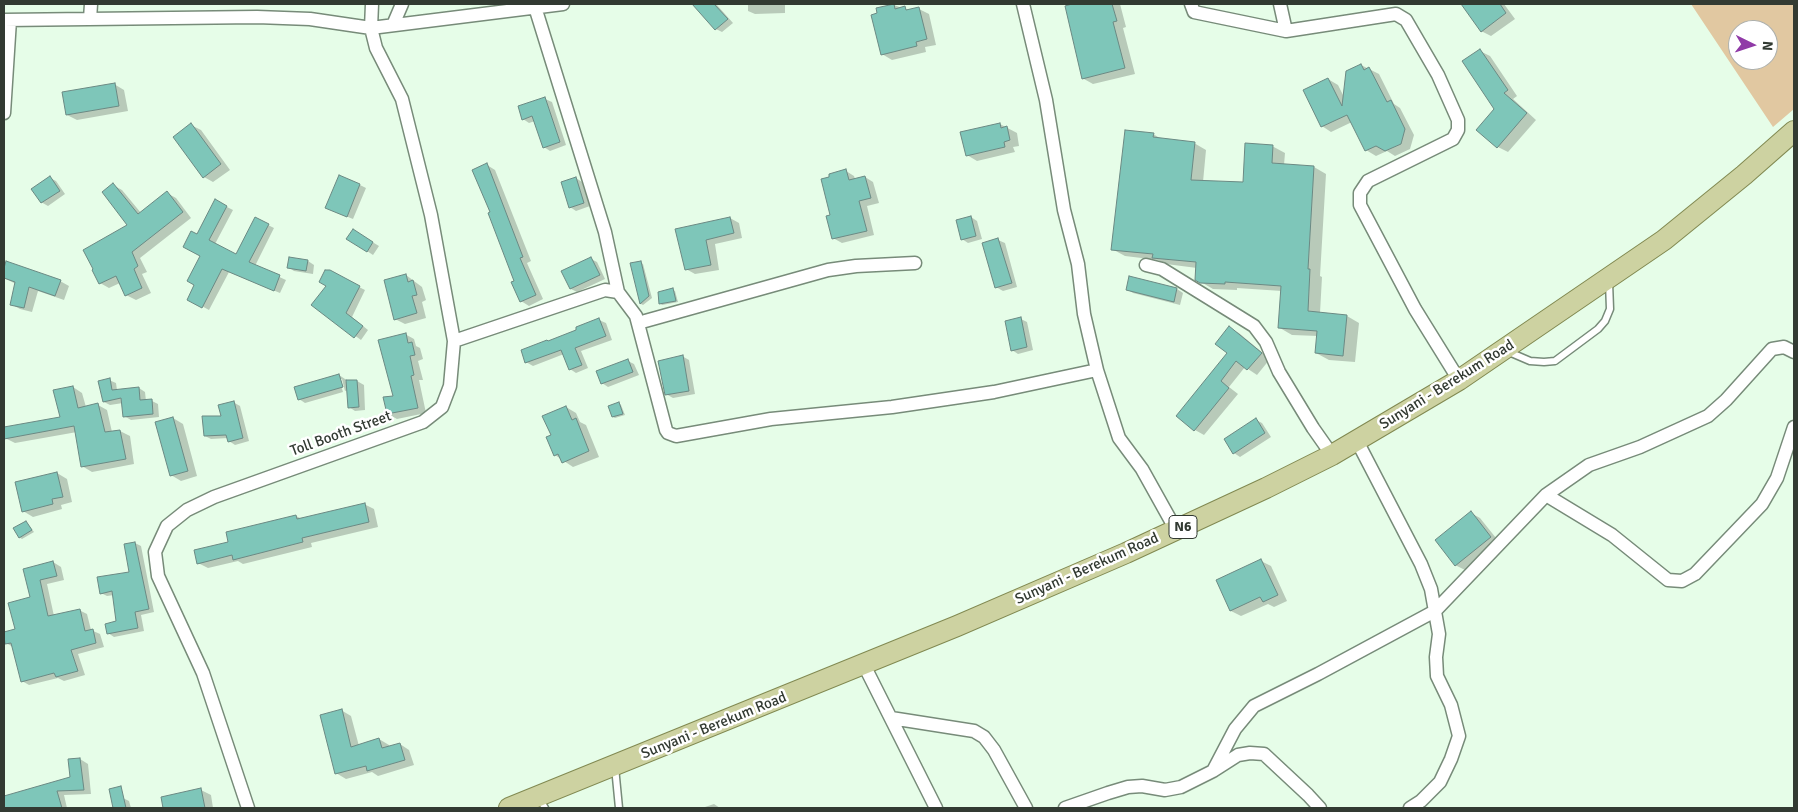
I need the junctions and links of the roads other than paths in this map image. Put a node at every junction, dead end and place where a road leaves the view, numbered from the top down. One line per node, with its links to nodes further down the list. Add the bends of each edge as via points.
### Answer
1 (91, 4): 9 (street)
2 (372, 4): 12 (street, Toll Booth Street)
3 (402, 4): 11 (street)
4 (563, 4): 8 (street)
5 (1023, 4): 24 (street, via 1046,100)
6 (1191, 4): 13 (street, via 1194,12)
7 (1280, 4): 13 (street)
8 (536, 7): 11 (street); 19 (street, via 605,232)
9 (90, 19): 10 (street); 12 (street, via 257,17 310,19)
10 (7, 20): 14 (street)
11 (393, 25): 12 (street)
12 (371, 28): 21 (street, Toll Booth Street, via 376,48 402,99 431,215)
13 (1286, 31): 25 (street, via 1396,14 1406,20 1438,75 1458,120 1458,130 1453,139 1368,180 1360,193 1360,206 1416,309)
14 (4, 113)
15 (1794, 131): 18 (main road, Sunyani - Berekum Road / N6, via 1664,240)
16 (915, 264): 20 (street, via 828,270)
17 (1146, 265): 28 (street, via 1162,269 1254,326)
18 (1608, 278): 22 (main road, Sunyani - Berekum Road / N6); 22 (lane, via 1610,309 1605,321 1555,361 1530,361)
19 (618, 292): 20 (street); 21 (street, via 605,290)
20 (638, 323): 24 (street, via 666,430 676,436 771,420 994,392)
21 (454, 341): 37 (street, Toll Booth Street, via 450,386 442,407 423,422 214,497 187,510 167,526 155,552 158,576 203,673)
22 (1504, 350): 25 (main road, Sunyani - Berekum Road / N6)
23 (1794, 352): 29 (street, via 1784,347 1772,349 1708,416 1640,447 1589,465)
24 (1096, 370): 30 (street, via 1119,438 1142,469)
25 (1460, 380): 27 (main road, Sunyani - Berekum Road / N6)
26 (1794, 427): 29 (street, via 1777,478 1762,504 1695,574 1682,581 1668,580 1612,535)
27 (1357, 441): 28 (main road, Sunyani - Berekum Road / N6); 31 (street, via 1421,564)
28 (1332, 455): 30 (main road, Sunyani - Berekum Road / N6)
29 (1546, 495): 31 (street)
30 (1176, 530): 32 (main road, Sunyani - Berekum Road / N6)
31 (1435, 611): 35 (street, via 1254,706 1235,729); 44 (street, via 1437,676 1451,705 1459,736 1440,782)
32 (864, 665): 33 (street); 34 (main road, Sunyani - Berekum Road / N6)
33 (890, 718): 40 (street); 41 (street, via 974,731 984,737)
34 (615, 766): 36 (main road, Sunyani - Berekum Road / N6); 39 (lane)
35 (1214, 771): 42 (street, via 1181,787 1165,790 1128,787); 43 (street, via 1238,755 1264,754)
36 (542, 802): 38 (main road, Sunyani - Berekum Road / N6)
37 (248, 808)
38 (510, 808)
39 (618, 808)
40 (936, 808)
41 (1026, 808)
42 (1064, 808)
43 (1320, 808)
44 (1410, 808)

